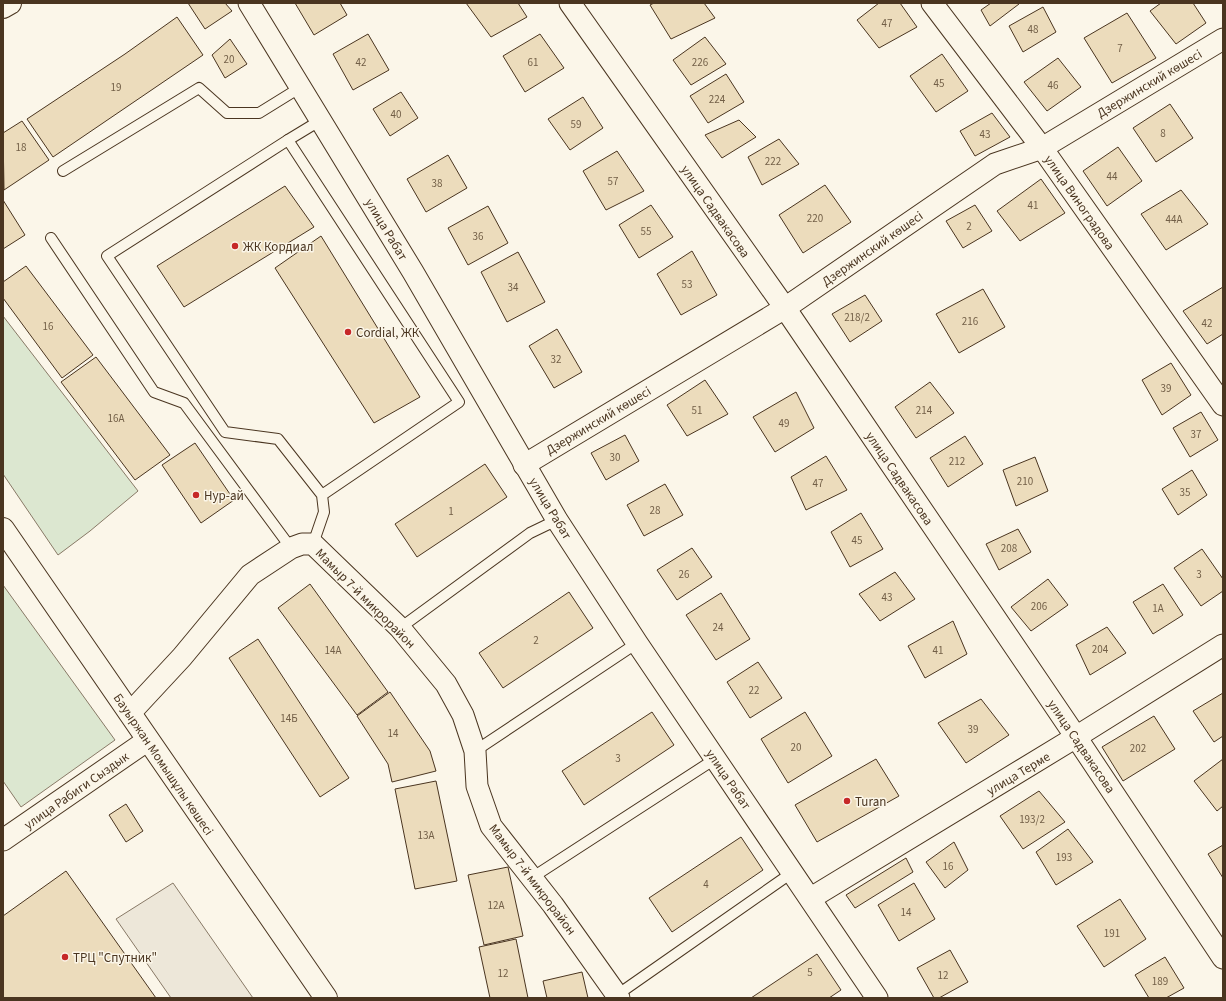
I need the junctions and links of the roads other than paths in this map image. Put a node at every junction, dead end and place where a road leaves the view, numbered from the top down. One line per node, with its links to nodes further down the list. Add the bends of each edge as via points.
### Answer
1 (10, 3): 5 (main road)
2 (249, 3): 7 (street, улица Рабат)
3 (570, 3): 13 (street, улица Садвакасова)
4 (932, 3): 10 (street, улица Виноградова)
5 (3, 7)
6 (1223, 39): 10 (street, Дзержинский көшесі)
7 (301, 87): 8 (street, улица Рабат); 11 (lane, via 259,113 227,113 199,88)
8 (321, 120): 9 (lane); 15 (street, улица Рабат, via 413,272)
9 (288, 140): 16 (lane, via 459,402); 16 (lane, via 107,256 225,432 278,439)
10 (1042, 148): 13 (street, Дзержинский көшесі, via 995,164); 14 (street, улица Виноградова)
11 (63, 171)
12 (51, 238): 20 (lane, via 154,392 184,403)
13 (785, 308): 15 (street, Дзержинский көшесі); 25 (street, улица Садвакасова)
14 (1223, 405)
15 (524, 465): 17 (street, улица Рабат)
16 (322, 495): 19 (lane, via 324,512)
17 (557, 520): 21 (lane, via 530,534); 22 (street, улица Рабат)
18 (3, 529): 24 (main road, Бауыржан Момышұлы көшесі)
19 (313, 544): 20 (street); 21 (street, Мамыр 7-й микрорайон)
20 (291, 548): 24 (street, via 250,575 182,657)
21 (400, 628): 27 (street, Мамыр 7-й микрорайон, via 446,684 463,715)
22 (637, 642): 27 (lane); 28 (street, улица Рабат)
23 (1223, 644): 25 (street, улица Терме)
24 (130, 713): 26 (main road, Бауыржан Момышұлы көшесі)
25 (1076, 737): 32 (street, улица Терме); 33 (street, улица Садвакасова)
26 (148, 740): 29 (street, улица Рабиги Сыздык); 35 (main road, Бауыржан Момышұлы көшесі)
27 (475, 751): 31 (street, Мамыр 7-й микрорайон, via 477,786 491,826)
28 (715, 759): 30 (street, улица Рабат); 31 (lane)
29 (3, 840)
30 (793, 872): 32 (street, улица Рабат); 34 (lane)
31 (533, 877): 34 (street, Мамыр 7-й микрорайон)
32 (811, 898): 36 (street, улица Рабат)
33 (1223, 958)
34 (618, 996)
35 (326, 998)
36 (877, 998)

